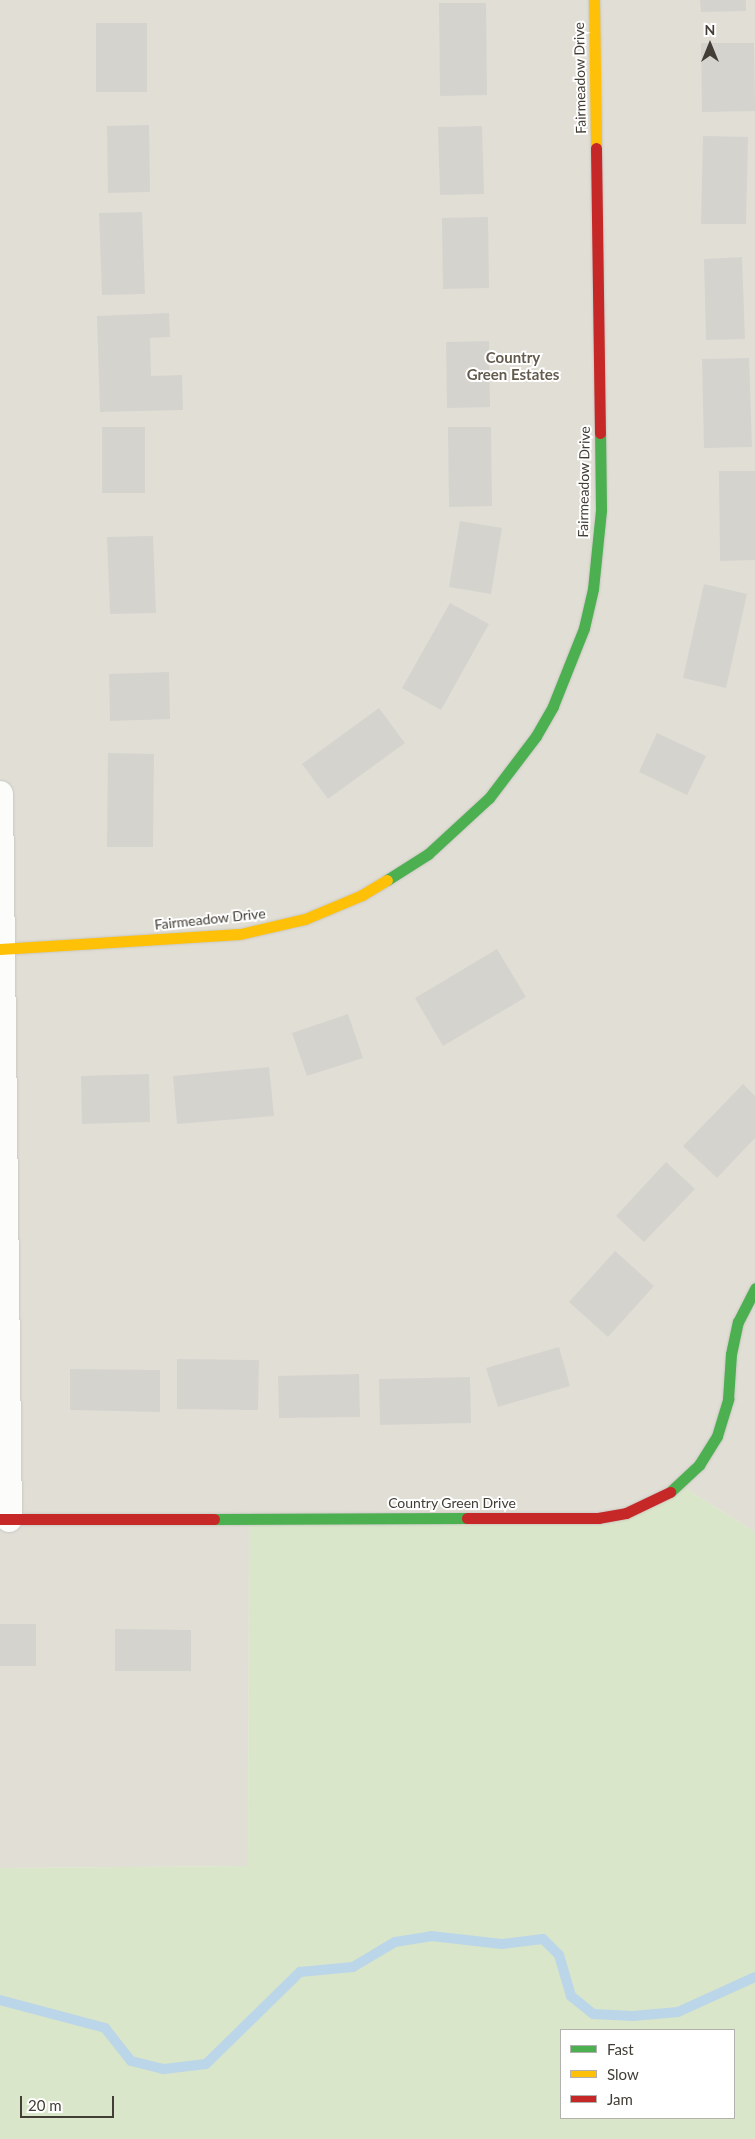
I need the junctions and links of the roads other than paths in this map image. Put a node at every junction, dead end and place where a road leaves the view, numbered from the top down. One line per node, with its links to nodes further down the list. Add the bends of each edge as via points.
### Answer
1 (594, 0): 3 (street, Fairmeadow Drive, via 601,510 593,589 584,628 553,706 536,736 489,798 428,854 362,895 305,918 248,933 195,939)
2 (0, 794): 3 (street)
3 (1, 949): 5 (street)
4 (755, 1288): 5 (street, Country Green Drive, via 738,1322 731,1354 728,1399 717,1436 699,1465 680,1485 661,1498 626,1513 598,1518)
5 (4, 1519)

